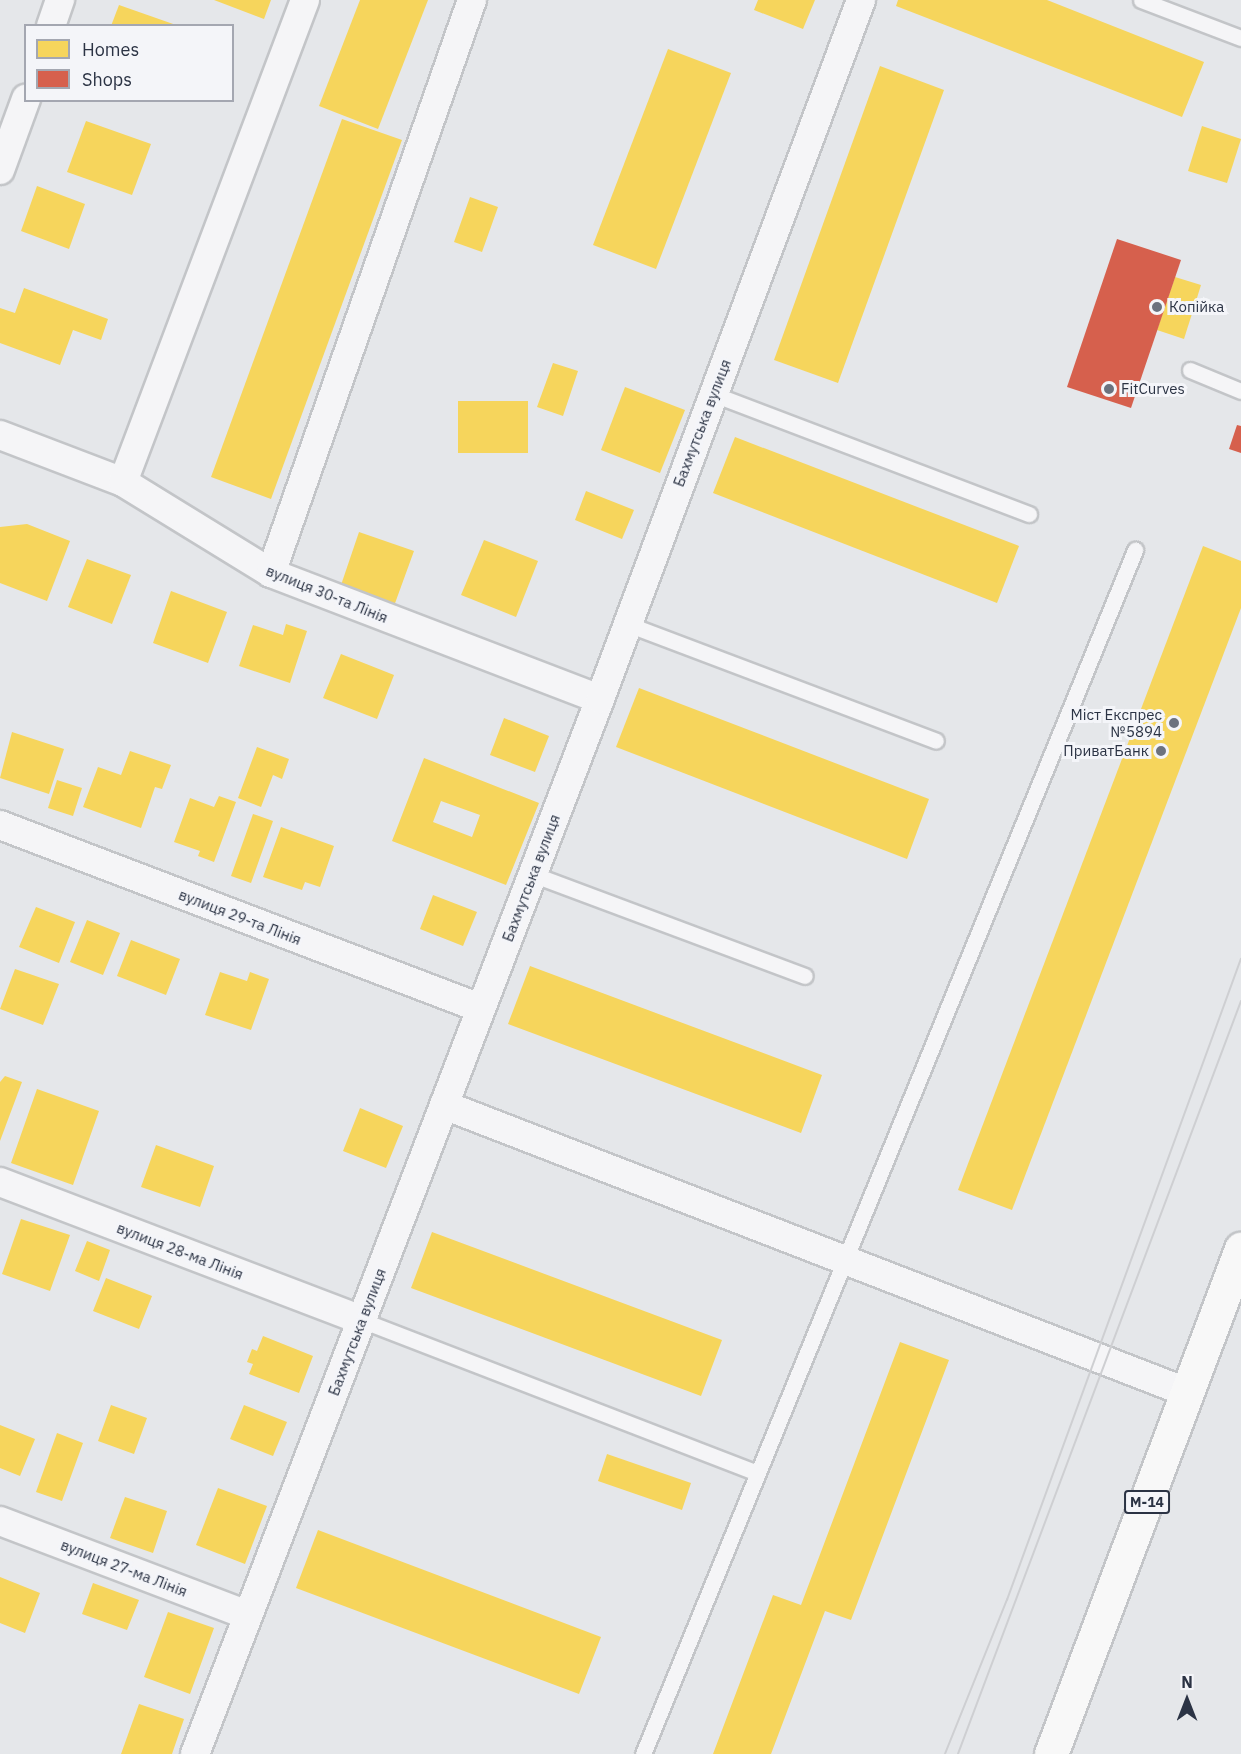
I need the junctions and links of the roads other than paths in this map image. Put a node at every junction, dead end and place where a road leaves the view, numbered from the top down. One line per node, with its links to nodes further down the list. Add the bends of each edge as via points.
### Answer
1 (60, 0): 6 (street)
2 (305, 0): 14 (street)
3 (472, 0): 17 (street)
4 (861, 0): 12 (street, Бахмутська вулиця)
5 (1141, 0): 7 (lane)
6 (52, 24)
7 (1241, 38)
8 (25, 102): 9 (street)
9 (2, 161)
10 (1190, 370): 11 (lane)
11 (1241, 391)
12 (713, 394): 15 (lane); 18 (street, Бахмутська вулиця)
13 (0, 435): 14 (street, вулиця 30-та Лінія)
14 (123, 483): 17 (street, вулиця 30-та Лінія)
15 (1029, 514)
16 (1135, 550): 28 (lane)
17 (271, 573): 19 (street, вулиця 30-та Лінія)
18 (627, 624): 19 (street, Бахмутська вулиця); 20 (lane)
19 (600, 699): 22 (street, Бахмутська вулиця)
20 (936, 741)
21 (0, 825): 24 (street, вулиця 29-та Лінія)
22 (532, 874): 23 (lane); 24 (street, Бахмутська вулиця)
23 (805, 976)
24 (480, 1008): 25 (street, Бахмутська вулиця)
25 (444, 1105): 28 (street); 29 (street, Бахмутська вулиця)
26 (0, 1182): 29 (street, вулиця 28-ма Лінія)
27 (1241, 1249): 30 (main road, М-14)
28 (846, 1258): 30 (street); 31 (lane)
29 (361, 1320): 31 (lane); 33 (street, Бахмутська вулиця)
30 (1189, 1393): 36 (main road, М-14)
31 (758, 1473): 35 (lane)
32 (0, 1521): 33 (street, вулиця 27-ма Лінія)
33 (248, 1615): 34 (street, Бахмутська вулиця)
34 (195, 1754)
35 (643, 1754)
36 (1051, 1754)

